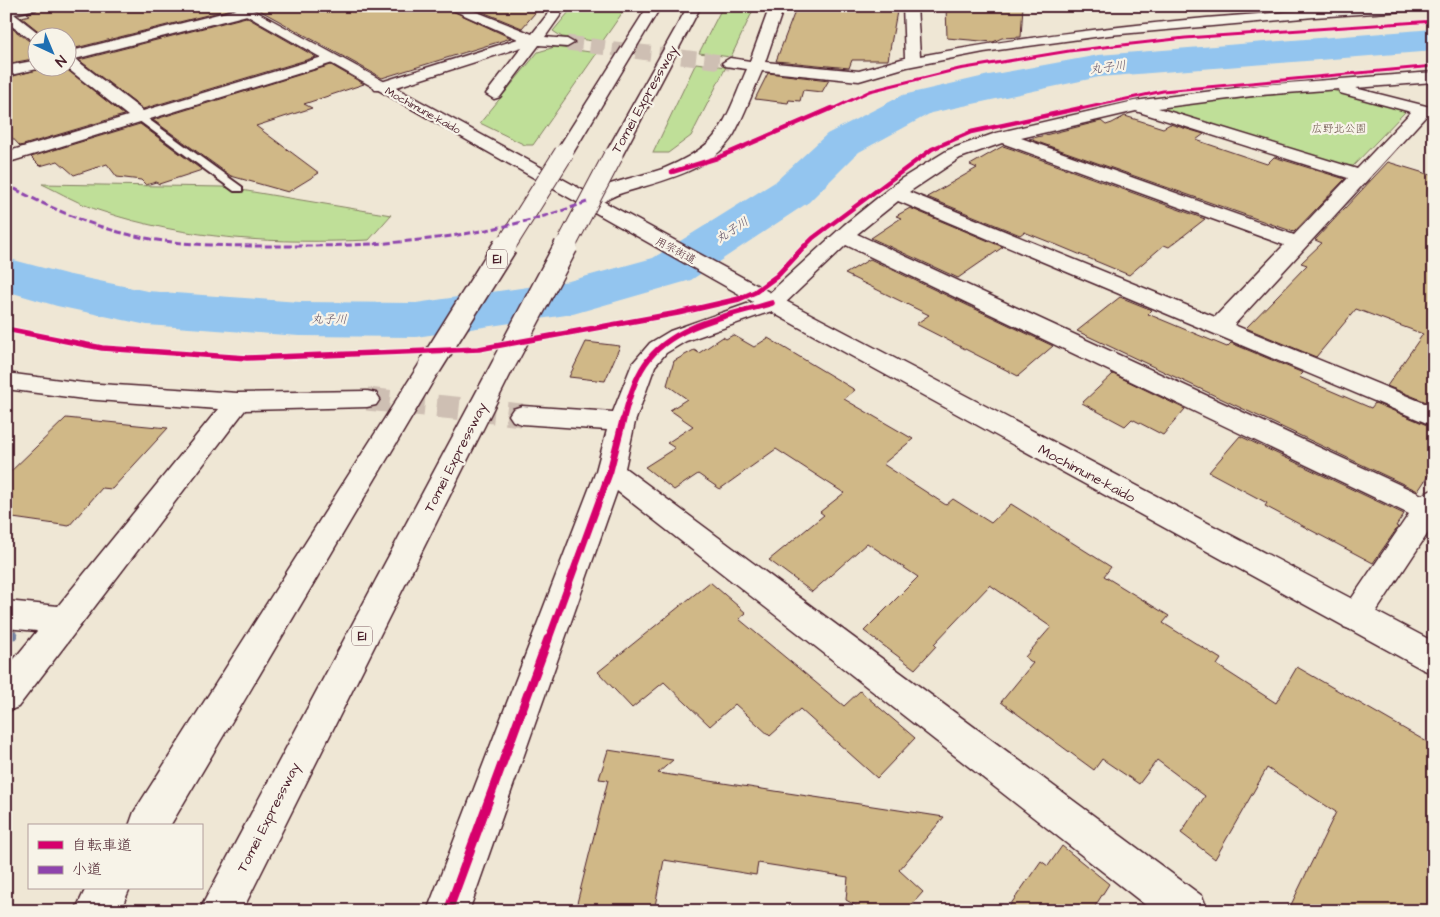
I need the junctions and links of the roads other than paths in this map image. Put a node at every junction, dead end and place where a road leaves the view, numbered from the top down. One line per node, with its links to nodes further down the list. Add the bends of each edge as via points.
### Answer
1 (24, 6): 2 (lane)
2 (31, 6): 12 (main road)
3 (450, 6): 14 (main road)
4 (561, 6): 14 (main road)
5 (655, 6): 56 (main road, E1, bridge)
6 (695, 6): 59 (main road, Tomei Expressway / E1, bridge, via 505,361)
7 (778, 6): 21 (main road)
8 (910, 6): 18 (main road)
9 (1431, 6): 11 (main road)
10 (241, 9): 16 (main road); 17 (main road, Mochimune-kaido)
11 (1311, 10): 18 (main road, via 1170,19)
12 (6, 13): 13 (main road)
13 (28, 30)
14 (536, 40): 15 (main road); 26 (main road); 27 (main road)
15 (568, 44)
16 (78, 53)
17 (331, 59): 26 (main road, Mochimune-kaido); 30 (main road)
18 (913, 61): 21 (main road, via 852,76)
19 (730, 63): 21 (main road)
20 (28, 66): 23 (main road)
21 (756, 66): 36 (main road, via 726,133 715,146 672,172 612,190)
22 (78, 69): 30 (main road)
23 (6, 72)
24 (1434, 77): 25 (main road)
25 (1326, 85): 28 (main road); 29 (main road)
26 (381, 87): 36 (main road, Mochimune-kaido)
27 (494, 94)
28 (1134, 106): 31 (main road); 33 (main road)
29 (1428, 112): 33 (main road)
30 (141, 118): 32 (main road); 34 (lane)
31 (1002, 137): 35 (main road, via 954,154); 39 (main road)
32 (6, 158)
33 (1360, 176): 39 (main road)
34 (238, 189)
35 (896, 193): 38 (main road); 42 (main road)
36 (587, 202): 37 (main road, Mochimune-kaido)
37 (610, 214): 40 (main road, 用宗街道)
38 (844, 236): 41 (main road); 50 (main road)
39 (1297, 243): 42 (main road)
40 (742, 285): 41 (main road, Mochimune-kaido)
41 (772, 303): 48 (main road, via 678,336 658,348 644,364); 52 (main road, Mochimune-kaido)
42 (1219, 326): 47 (main road)
43 (6, 382): 45 (main road)
44 (367, 399): 45 (main road)
45 (238, 402): 53 (main road)
46 (522, 415): 48 (main road)
47 (1434, 417)
48 (622, 422): 49 (main road)
49 (610, 471): 60 (main road); 61 (main road)
50 (1430, 505): 52 (main road)
51 (6, 614): 53 (main road)
52 (1355, 617): 54 (main road, Mochimune-kaido)
53 (65, 621): 55 (main road)
54 (1434, 659)
55 (6, 696)
56 (149, 824)
57 (109, 890): 58 (main road)
58 (96, 911)
59 (220, 911)
60 (448, 911)
61 (1187, 911)

